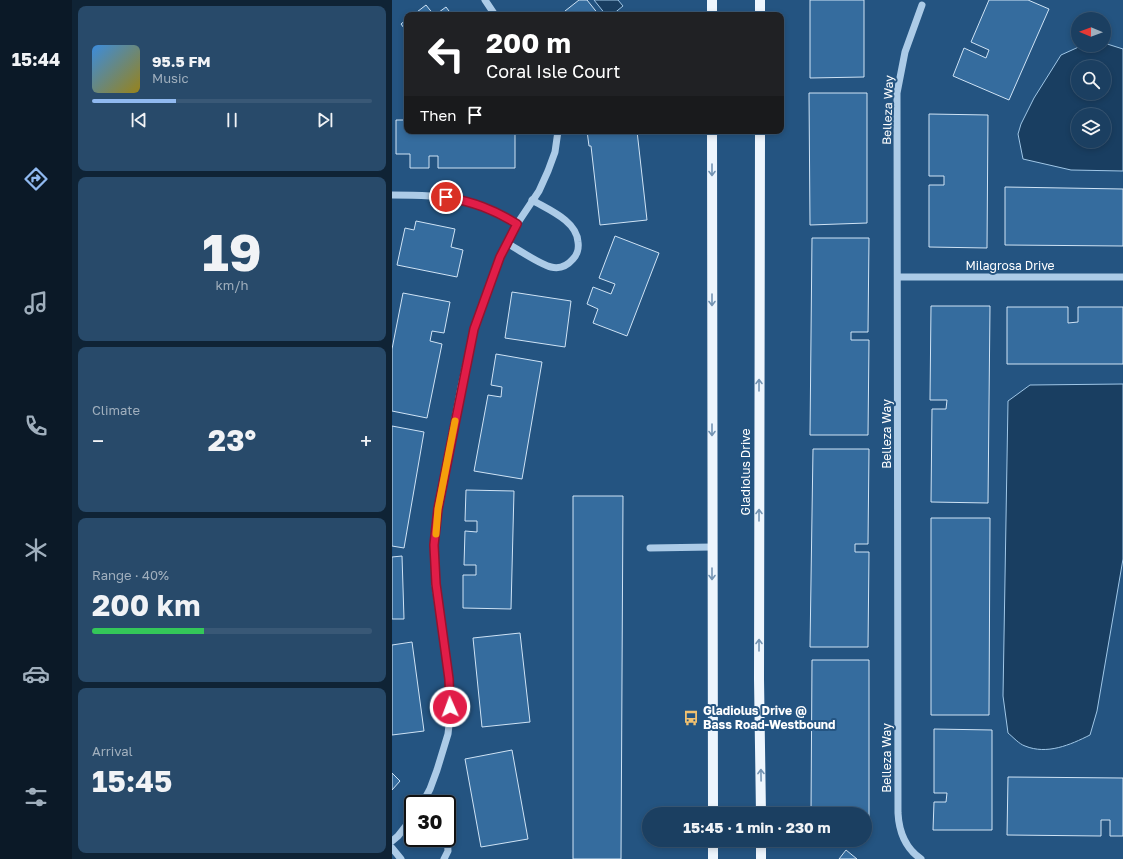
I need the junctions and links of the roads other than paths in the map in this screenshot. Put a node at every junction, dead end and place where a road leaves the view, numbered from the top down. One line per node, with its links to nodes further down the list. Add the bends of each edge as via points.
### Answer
1 (485, 0): 5 (street)
2 (712, 0): 6 (main road)
3 (760, 0): 7 (main road)
4 (922, 5): 15 (street, Belleza Way, via 905,52 897,93)
5 (493, 12)
6 (712, 12)
7 (760, 12)
8 (558, 134): 12 (street, via 555,152 548,171)
9 (712, 134): 17 (main road, one-way to 17)
10 (760, 134): 21 (main road, Gladiolus Drive, one-way to 10)
11 (392, 195): 13 (street, via 463,200 500,213)
12 (532, 200): 13 (street); 14 (street, via 571,225 578,236 577,252 573,259 558,268 549,266)
13 (517, 224): 14 (street)
14 (507, 243): 19 (street, via 474,329 438,509 434,545 436,584 449,679 450,716 448,734)
15 (898, 277): 16 (street, Milagrosa Drive); 32 (street, Belleza Way, via 898,813 900,832 911,851)
16 (1123, 277)
17 (712, 547): 18 (street); 20 (main road, one-way to 20)
18 (650, 548)
19 (427, 795)
20 (713, 807)
21 (761, 807)
22 (404, 827): 23 (street)
23 (392, 841)
24 (448, 847): 29 (street)
25 (713, 847): 30 (main road)
26 (761, 847): 31 (main road)
27 (392, 848): 28 (street)
28 (402, 859)
29 (444, 859)
30 (713, 859)
31 (761, 859)
32 (921, 859)

